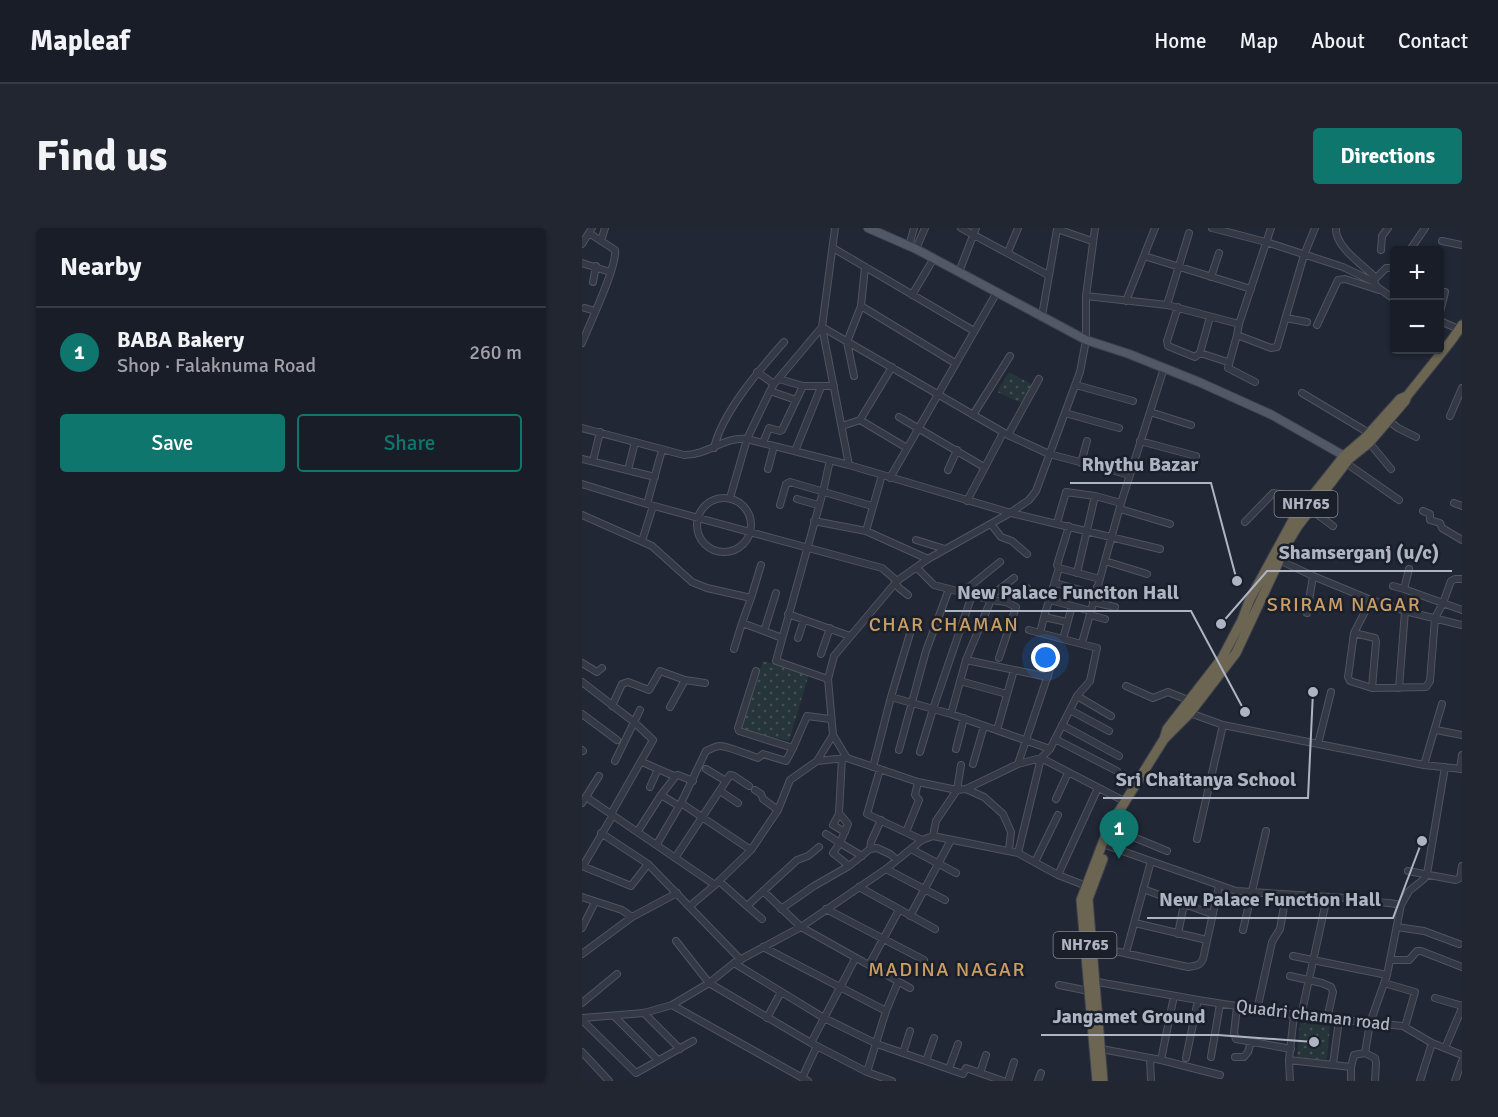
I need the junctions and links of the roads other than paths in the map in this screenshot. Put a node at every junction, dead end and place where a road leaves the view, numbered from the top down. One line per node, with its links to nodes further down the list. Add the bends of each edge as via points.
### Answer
1 (605, 228): 21 (street)
2 (835, 228): 29 (street)
3 (868, 228): 18 (main road)
4 (914, 228): 28 (street)
5 (925, 228): 28 (street)
6 (961, 228): 19 (street)
7 (1018, 228): 31 (street)
8 (1057, 228): 22 (street); 43 (street)
9 (1095, 228): 22 (street)
10 (1155, 228): 34 (street)
11 (1212, 228): 24 (street)
12 (1271, 228): 24 (street)
13 (1315, 228): 33 (street)
14 (1335, 228): 45 (street, via 1342,247)
15 (1388, 228): 30 (street, via 1382,236)
16 (1425, 228): 27 (street)
17 (590, 231): 21 (street); 25 (street)
18 (884, 231): 28 (main road)
19 (975, 232): 31 (street); 42 (street)
20 (1189, 233): 39 (street)
21 (601, 241): 41 (street, via 615,250)
22 (1092, 241): 52 (street)
23 (1442, 241): 26 (street)
24 (1266, 242): 33 (street); 47 (street)
25 (582, 244)
26 (1462, 245)
27 (1413, 246)
28 (912, 247): 35 (main road)
29 (833, 248): 38 (street); 68 (street)
30 (1381, 250)
31 (1008, 252): 43 (street)
32 (1219, 253): 44 (street)
33 (1304, 255): 45 (street); 63 (street)
34 (1144, 256): 39 (street); 55 (street)
35 (934, 258): 42 (main road); 51 (street)
36 (582, 263): 37 (street)
37 (596, 266): 41 (street); 46 (street)
38 (865, 267): 51 (street); 57 (street)
39 (1180, 267): 44 (street); 56 (street)
40 (1390, 268): 45 (street)
41 (610, 272): 60 (street)
42 (959, 272): 48 (main road)
43 (1048, 275): 61 (street)
44 (1210, 277): 47 (street)
45 (1374, 280): 49 (street)
46 (593, 282)
47 (1251, 289): 66 (street)
48 (997, 292): 61 (main road); 70 (street)
49 (1383, 292): 53 (street); 67 (street, via 1338,280)
50 (1445, 292): 54 (street)
51 (912, 295): 70 (street)
52 (1086, 296): 55 (street); 72 (street)
53 (1390, 296)
54 (1443, 300)
55 (1126, 301): 56 (street)
56 (1167, 305): 58 (street)
57 (861, 306): 74 (street); 79 (street)
58 (1178, 307): 62 (street); 76 (street, via 1168,346 1195,357)
59 (585, 308): 60 (street)
60 (595, 311): 75 (street)
61 (1042, 316): 72 (main road)
62 (1210, 317): 66 (street); 76 (street)
63 (1286, 318): 64 (street); 71 (street, via 1276,348)
64 (1307, 322)
65 (1444, 322): 69 (street)
66 (1239, 324): 71 (street)
67 (1317, 325)
68 (822, 327): 74 (street); 85 (street); 89 (street)
69 (1461, 328): 95 (highway, NH765)
70 (974, 331): 79 (street)
71 (1237, 335): 78 (street)
72 (1086, 340): 81 (main road); 87 (street)
73 (784, 342): 82 (street)
74 (847, 342): 80 (street); 83 (street)
75 (582, 343)
76 (1200, 352): 78 (street)
77 (1010, 356): 100 (street)
78 (1228, 362): 86 (street, via 1229,369)
79 (955, 363): 94 (street)
80 (892, 367): 94 (street); 103 (street)
81 (1164, 368): 98 (street); 128 (main road, via 1272,416)
82 (757, 372): 85 (street); 120 (street, via 717,433)
83 (854, 376)
84 (1040, 379): 111 (street)
85 (776, 381): 88 (street); 92 (street)
86 (1255, 382)
87 (1076, 385): 97 (street); 99 (street)
88 (803, 386): 90 (street); 96 (street)
89 (834, 386): 90 (street); 106 (street)
90 (821, 387): 124 (street)
91 (1462, 388): 101 (street)
92 (770, 391): 96 (street); 114 (street)
93 (1302, 393): 113 (street)
94 (938, 394): 100 (street); 107 (street)
95 (1407, 396): 104 (highway, NH765); 113 (highway, NH765, via 1400,399)
96 (796, 400): 118 (street, via 782,430 770,428)
97 (1133, 401)
98 (1150, 412): 105 (street); 116 (street)
99 (1065, 413): 109 (street); 125 (street)
100 (973, 415): 111 (street)
101 (1450, 416)
102 (899, 417): 107 (street)
103 (860, 420): 106 (street); 121 (street)
104 (1389, 421): 112 (street); 113 (highway, NH765)
105 (1191, 425)
106 (842, 426): 132 (street)
107 (919, 427): 121 (street); 123 (street)
108 (582, 428): 110 (street)
109 (1119, 428)
110 (600, 432): 117 (street); 130 (street)
111 (1006, 434): 125 (street); 133 (street)
112 (1416, 437)
113 (1368, 438): 128 (highway, NH765); 137 (street)
114 (747, 440): 118 (street); 120 (street, via 735,438); 145 (street)
115 (1087, 441): 131 (street)
116 (1140, 441): 126 (street); 138 (street)
117 (635, 442): 122 (street); 135 (street)
118 (763, 443): 119 (street)
119 (774, 446): 124 (street); 134 (street)
120 (714, 448): 122 (street, via 692,455)
121 (907, 448): 141 (street)
122 (662, 450): 140 (street)
123 (957, 450): 133 (street); 136 (street)
124 (795, 451): 129 (street)
125 (1049, 454): 131 (street); 158 (street, via 1033,495)
126 (1197, 456)
127 (582, 459): 130 (street)
128 (1346, 459): 147 (street); 156 (highway, NH765)
129 (830, 460): 132 (street); 143 (street)
130 (593, 461): 135 (street)
131 (1081, 463): 138 (street)
132 (849, 465): 139 (street)
133 (984, 467): 148 (street)
134 (768, 469)
135 (628, 470): 140 (street)
136 (948, 470)
137 (1390, 470)
138 (1130, 475): 154 (street)
139 (882, 476): 141 (street); 153 (street)
140 (655, 477): 150 (street)
141 (890, 478): 148 (street)
142 (582, 484): 150 (street)
143 (823, 492): 151 (street, via 788,483); 152 (street); 153 (street)
144 (1095, 496): 154 (street); 163 (street, via 1066,492); 168 (street)
145 (730, 498): 160 (street, via 707,504); 170 (street, via 739,501 750,515)
146 (797, 499): 152 (street)
147 (1399, 500)
148 (967, 501): 158 (street)
149 (1454, 503): 155 (street)
150 (650, 505): 160 (street); 174 (street)
151 (780, 505)
152 (818, 505): 161 (street)
153 (872, 506): 169 (street)
154 (1120, 506): 165 (street); 171 (street)
155 (1462, 506)
156 (1308, 507): 162 (street, via 1291,496 1273,493); 167 (street); 179 (highway, NH765, via 1288,529)
157 (1423, 511): 173 (street, via 1430,514 1430,520)
158 (1010, 513): 163 (street); 164 (street)
159 (582, 515): 174 (street)
160 (698, 518): 170 (street); 170 (street, via 699,536 721,552 740,547)
161 (814, 520): 169 (street); 175 (street)
162 (1245, 522)
163 (1057, 523): 166 (street)
164 (991, 524): 176 (street); 178 (street)
165 (1170, 524)
166 (1069, 526): 168 (street); 185 (street)
167 (1333, 526)
168 (1087, 530): 171 (street); 187 (street)
169 (866, 531): 180 (street)
170 (751, 532): 175 (street)
171 (1113, 537): 177 (street); 181 (street)
172 (916, 540): 176 (street)
173 (1462, 540)
174 (642, 541): 205 (street, via 662,553 692,582)
175 (807, 548): 193 (street, via 882,568); 218 (street)
176 (945, 549): 180 (street)
177 (1160, 549)
178 (1027, 554)
179 (1276, 558): 189 (street); 260 (highway, NH765, via 1222,658); 268 (highway, NH765, via 1236,652)
180 (928, 559): 184 (street)
181 (1105, 561): 188 (street); 191 (street)
182 (1000, 562): 200 (street)
183 (761, 565): 205 (street)
184 (916, 568): 193 (street); 198 (street, via 934,585)
185 (1059, 568): 187 (street); 194 (street)
186 (1409, 568): 199 (street)
187 (1077, 573): 191 (street)
188 (1147, 574)
189 (1312, 576): 209 (street); 217 (street)
190 (1014, 578): 207 (street)
191 (1100, 579): 196 (street)
192 (1462, 579): 211 (street, via 1451,581)
193 (896, 582): 203 (street); 232 (street)
194 (1055, 583): 206 (street); 208 (street)
195 (1393, 586): 199 (street)
196 (1097, 587): 202 (street); 206 (street)
197 (1027, 588): 210 (street)
198 (949, 589): 200 (street); 261 (street, via 926,651)
199 (1404, 589): 211 (street)
200 (963, 592): 204 (street)
201 (776, 593): 229 (street)
202 (1119, 593)
203 (908, 595)
204 (972, 595): 207 (street); 265 (street)
205 (751, 598): 224 (street)
206 (1094, 598): 213 (street); 216 (street)
207 (989, 600): 210 (street); 241 (street)
208 (1050, 600): 212 (street); 219 (street)
209 (1371, 600): 215 (street); 231 (street)
210 (1006, 602): 240 (street, via 1016,607 1016,612)
211 (1443, 603): 214 (street); 220 (street)
212 (1072, 606): 216 (street); 223 (street)
213 (1115, 607)
214 (1462, 610)
215 (1405, 611): 220 (street); 254 (street)
216 (1090, 613): 221 (street); 236 (street)
217 (1307, 613)
218 (788, 614): 222 (street); 233 (street)
219 (1044, 617): 223 (street); 230 (street)
220 (1435, 618): 225 (street); 254 (street, via 1430,681 1426,687)
221 (1105, 619)
222 (804, 620): 226 (street); 234 (street)
223 (1067, 622): 235 (street)
224 (742, 623): 229 (street); 237 (street)
225 (1462, 624)
226 (830, 628): 232 (street); 238 (street)
227 (911, 630): 259 (street)
228 (1029, 630): 230 (street)
229 (765, 631): 233 (street)
230 (1040, 633): 235 (street)
231 (1354, 633): 253 (street, via 1348,677); 253 (street, via 1375,638)
232 (850, 636): 247 (street, via 834,656)
233 (782, 638): 247 (street, via 776,661)
234 (798, 638)
235 (1063, 639): 236 (street)
236 (1082, 643): 258 (street, via 1098,650 1090,681)
237 (734, 649)
238 (821, 654)
239 (1055, 654): 246 (street)
240 (999, 658)
241 (966, 660): 245 (street); 249 (street)
242 (582, 663): 243 (street, via 597,672)
243 (602, 668)
244 (756, 670): 287 (street, via 738,730)
245 (1014, 670): 246 (street); 257 (street)
246 (1048, 677): 285 (street)
247 (828, 679): 273 (street)
248 (685, 680): 250 (street); 263 (street, via 662,671 649,690 623,683); 264 (street)
249 (960, 681): 257 (street); 270 (street)
250 (705, 683)
251 (585, 684): 256 (street); 263 (street)
252 (1126, 686): 260 (street, via 1153,698 1168,692)
253 (1372, 688): 254 (street)
254 (1399, 688)
255 (1331, 692): 286 (street)
256 (582, 694)
257 (1007, 694): 278 (street)
258 (1077, 696): 267 (street); 271 (street)
259 (891, 697): 261 (street); 304 (street)
260 (1188, 700): 268 (highway, NH765)
261 (913, 703): 265 (street); 290 (street)
262 (1442, 704): 280 (street)
263 (612, 706): 274 (street)
264 (670, 707)
265 (933, 709): 270 (street); 291 (street)
266 (640, 710): 274 (street)
267 (1070, 710): 275 (street); 279 (street)
268 (1185, 711): 276 (street); 323 (highway, NH765, via 1167,729)
269 (582, 714): 284 (street)
270 (951, 714): 272 (street)
271 (1111, 716)
272 (964, 718): 277 (street); 288 (street)
273 (830, 719): 281 (street); 287 (street, via 807,716)
274 (634, 722): 297 (street); 298 (street, via 653,740)
275 (1062, 725): 283 (street); 293 (street)
276 (1223, 725): 286 (street); 342 (street)
277 (984, 726): 278 (street); 299 (street)
278 (997, 730): 285 (street)
279 (1109, 730)
280 (1436, 730): 282 (street); 302 (street)
281 (833, 735): 294 (street); 296 (street)
282 (1462, 735)
283 (1055, 739): 289 (street); 308 (street)
284 (617, 740)
285 (1027, 742): 289 (street); 300 (street)
286 (1318, 744): 302 (street)
287 (793, 748): 312 (street, via 786,761 715,747 704,753)
288 (956, 749)
289 (1050, 749): 295 (street)
290 (899, 750)
291 (920, 752)
292 (1462, 755): 306 (street)
293 (1119, 756)
294 (845, 758): 296 (street); 304 (street); 329 (street)
295 (1041, 758): 300 (street); 309 (street); 354 (street)
296 (817, 760): 327 (street, via 790,780)
297 (615, 761)
298 (642, 762): 305 (street); 328 (street)
299 (973, 764)
300 (1018, 764): 317 (street)
301 (961, 765): 318 (street)
302 (1424, 765): 303 (street)
303 (1445, 767): 306 (street); 369 (street)
304 (876, 768): 314 (street); 333 (street, via 867,813)
305 (658, 769): 311 (street); 315 (street)
306 (1461, 769)
307 (706, 770): 313 (street)
308 (1117, 771)
309 (1068, 773): 316 (street); 322 (street)
310 (599, 776): 321 (street)
311 (675, 777): 312 (street); 320 (street)
312 (693, 781): 326 (street)
313 (726, 781): 319 (street); 327 (street, via 731,775)
314 (918, 782): 318 (street); 338 (street, via 915,793 919,800)
315 (650, 787)
316 (1098, 788): 323 (street); 368 (street)
317 (966, 789): 318 (street); 352 (street, via 984,796 1003,814 1011,832)
318 (957, 790): 341 (street, via 936,821)
319 (720, 791): 324 (street); 332 (street)
320 (661, 795): 326 (street); 335 (street)
321 (586, 797): 325 (street); 328 (street)
322 (1056, 799)
323 (1126, 802): 331 (highway, NH765)
324 (738, 803)
325 (582, 804)
326 (680, 805): 332 (street); 346 (street)
327 (778, 810): 351 (street)
328 (612, 814): 335 (street); 339 (street)
329 (839, 814): 337 (street, via 848,823); 337 (street, via 833,825)
330 (1058, 815): 359 (street)
331 (1117, 817): 334 (highway, NH765); 373 (highway, NH765, via 1108,829)
332 (702, 818): 351 (street); 356 (street)
333 (881, 820): 338 (street); 349 (street)
334 (1114, 829): 347 (highway, NH765); 353 (street)
335 (638, 831): 346 (street)
336 (1266, 831): 378 (street)
337 (845, 832): 345 (street)
338 (906, 832): 343 (street)
339 (601, 834): 360 (street); 362 (street)
340 (826, 834): 345 (street)
341 (933, 836): 343 (street); 344 (street)
342 (1197, 839)
343 (922, 840): 350 (street)
344 (951, 840): 352 (street); 361 (street)
345 (840, 843): 355 (street); 363 (street, via 833,853)
346 (657, 844): 356 (street)
347 (1108, 846): 358 (street); 373 (highway, NH765)
348 (819, 847): 376 (street, via 797,860)
349 (870, 849): 355 (street); 357 (street, via 877,848)
350 (911, 849): 357 (street); 361 (street)
351 (751, 850): 370 (street)
352 (1009, 850): 354 (street)
353 (1167, 851)
354 (1018, 853): 359 (street)
355 (862, 856): 363 (street)
356 (675, 858): 370 (street)
357 (897, 860): 365 (street)
358 (1151, 861): 371 (street); 375 (street)
359 (1035, 862): 368 (street)
360 (648, 864): 362 (street, via 631,886); 377 (street)
361 (939, 864): 367 (street); 374 (street)
362 (582, 866)
363 (849, 866): 388 (street)
364 (1462, 866): 369 (street, via 1456,880)
365 (886, 869): 372 (street); 374 (street)
366 (1408, 871): 369 (street)
367 (956, 873)
368 (1058, 874): 373 (street)
369 (1427, 874): 385 (street)
370 (717, 883): 386 (street); 387 (street)
371 (1219, 886): 378 (street); 391 (street)
372 (859, 887): 389 (street); 390 (street)
373 (1089, 887): 406 (highway, NH765); 422 (highway, NH765, via 1082,900)
374 (924, 889): 382 (street); 392 (street)
375 (1143, 889): 384 (street); 395 (street)
376 (763, 891): 387 (street); 388 (street)
377 (677, 893): 386 (street); 393 (street)
378 (1252, 893): 379 (street); 400 (street)
379 (1286, 895): 381 (street); 439 (street)
380 (582, 897): 383 (street)
381 (1327, 897): 385 (street); 413 (street)
382 (945, 900)
383 (595, 902): 393 (street); 398 (street)
384 (1184, 904): 391 (street); 401 (street)
385 (1401, 905): 397 (street)
386 (690, 906): 415 (street)
387 (747, 906): 394 (street)
388 (781, 909): 396 (street)
389 (826, 909): 396 (street); 402 (street)
390 (899, 910): 392 (street); 402 (street)
391 (1212, 914): 403 (street)
392 (910, 916): 399 (street)
393 (632, 917): 409 (street)
394 (762, 919)
395 (1135, 923): 401 (street); 408 (street)
396 (801, 927): 407 (street); 411 (street)
397 (1397, 927): 405 (street, via 1424,931); 414 (street)
398 (582, 928)
399 (935, 929)
400 (1243, 930)
401 (1178, 934): 403 (street)
402 (883, 938): 412 (street); 416 (street)
403 (1207, 940): 408 (street, via 1202,963 1196,966)
404 (676, 941): 424 (street)
405 (1459, 944)
406 (1092, 946): 408 (street); 422 (highway, NH765)
407 (763, 947): 415 (street); 426 (street)
408 (1126, 953)
409 (582, 954)
410 (1293, 956): 413 (street)
411 (855, 958): 416 (street); 426 (street)
412 (924, 960)
413 (1313, 960): 419 (street); 421 (street)
414 (1390, 960): 417 (street, via 1409,960 1421,951); 419 (street)
415 (737, 962): 424 (street); 429 (street)
416 (869, 965): 423 (street)
417 (1462, 968)
418 (617, 974): 434 (street)
419 (1387, 975): 425 (street)
420 (1290, 976): 421 (street)
421 (1309, 980): 442 (street); 446 (street, via 1331,987)
422 (1092, 981): 430 (highway, NH765); 431 (street, Quadri chaman road); 461 (highway, NH765)
423 (898, 982): 428 (street); 440 (street)
424 (709, 983): 436 (street); 444 (street)
425 (1384, 983): 449 (street); 450 (street, via 1415,992)
426 (841, 986): 440 (street); 445 (street)
427 (1059, 986): 430 (street)
428 (910, 988)
429 (781, 992): 444 (street); 445 (street)
430 (1089, 992): 494 (highway, NH765)
431 (1174, 996): 433 (street, Quadri chaman road); 473 (street)
432 (1435, 998): 438 (street)
433 (1198, 1000): 435 (street, Quadri chaman road); 471 (street)
434 (582, 1003)
435 (1220, 1004): 437 (street, Quadri chaman road); 468 (street)
436 (672, 1005): 441 (street); 487 (street)
437 (1238, 1007): 439 (street, Quadri chaman road); 454 (street, via 1234,1036)
438 (1462, 1007): 459 (street)
439 (1257, 1010): 442 (street, Quadri chaman road)
440 (886, 1011): 457 (street)
441 (644, 1013): 443 (street); 460 (street)
442 (1298, 1016): 446 (street, Quadri chaman road); 462 (street)
443 (615, 1017): 447 (street); 472 (street)
444 (767, 1018): 456 (street)
445 (824, 1018): 456 (street); 457 (street)
446 (1327, 1018): 448 (street, Quadri chaman road)
447 (582, 1019): 482 (street)
448 (1339, 1020): 449 (street, Quadri chaman road); 478 (street)
449 (1370, 1023): 450 (street, Quadri chaman road); 465 (street)
450 (1405, 1027): 455 (street, Quadri chaman road)
451 (910, 1031): 464 (street)
452 (934, 1038): 475 (street)
453 (693, 1041): 460 (street)
454 (1251, 1042): 462 (street); 469 (street, via 1244,1057)
455 (1432, 1043): 459 (street, Quadri chaman road); 500 (street)
456 (814, 1044): 481 (street); 487 (street)
457 (877, 1044): 464 (street); 481 (street)
458 (957, 1044): 480 (street)
459 (1445, 1048): 467 (street, Quadri chaman road)
460 (681, 1049): 472 (street)
461 (1101, 1049): 470 (street); 495 (highway, NH765)
462 (1291, 1049): 474 (street)
463 (582, 1052): 488 (street)
464 (903, 1053): 475 (street)
465 (1365, 1053): 479 (street, via 1354,1055); 499 (street, via 1375,1058)
466 (986, 1055): 483 (street)
467 (1462, 1055)
468 (1211, 1057)
469 (1235, 1057)
470 (1150, 1058): 473 (street); 496 (street)
471 (1186, 1058)
472 (658, 1060): 482 (street)
473 (1161, 1060): 485 (street)
474 (1289, 1060): 478 (street); 497 (street)
475 (926, 1061): 480 (street)
476 (1462, 1061): 501 (street)
477 (1014, 1062): 492 (street)
478 (1333, 1064): 479 (street)
479 (1351, 1067): 498 (street)
480 (949, 1070): 486 (street)
481 (867, 1072): 490 (street)
482 (636, 1073): 489 (street)
483 (980, 1073): 486 (street, via 966,1068); 491 (street)
484 (1041, 1073): 493 (street)
485 (1220, 1075)
486 (962, 1078)
487 (805, 1079)
488 (609, 1081)
489 (637, 1081)
490 (892, 1081)
491 (1002, 1081)
492 (1008, 1081)
493 (1038, 1081)
494 (1097, 1081)
495 (1103, 1081)
496 (1151, 1081)
497 (1290, 1081)
498 (1351, 1081)
499 (1375, 1081)
500 (1420, 1081)
501 (1455, 1081)

